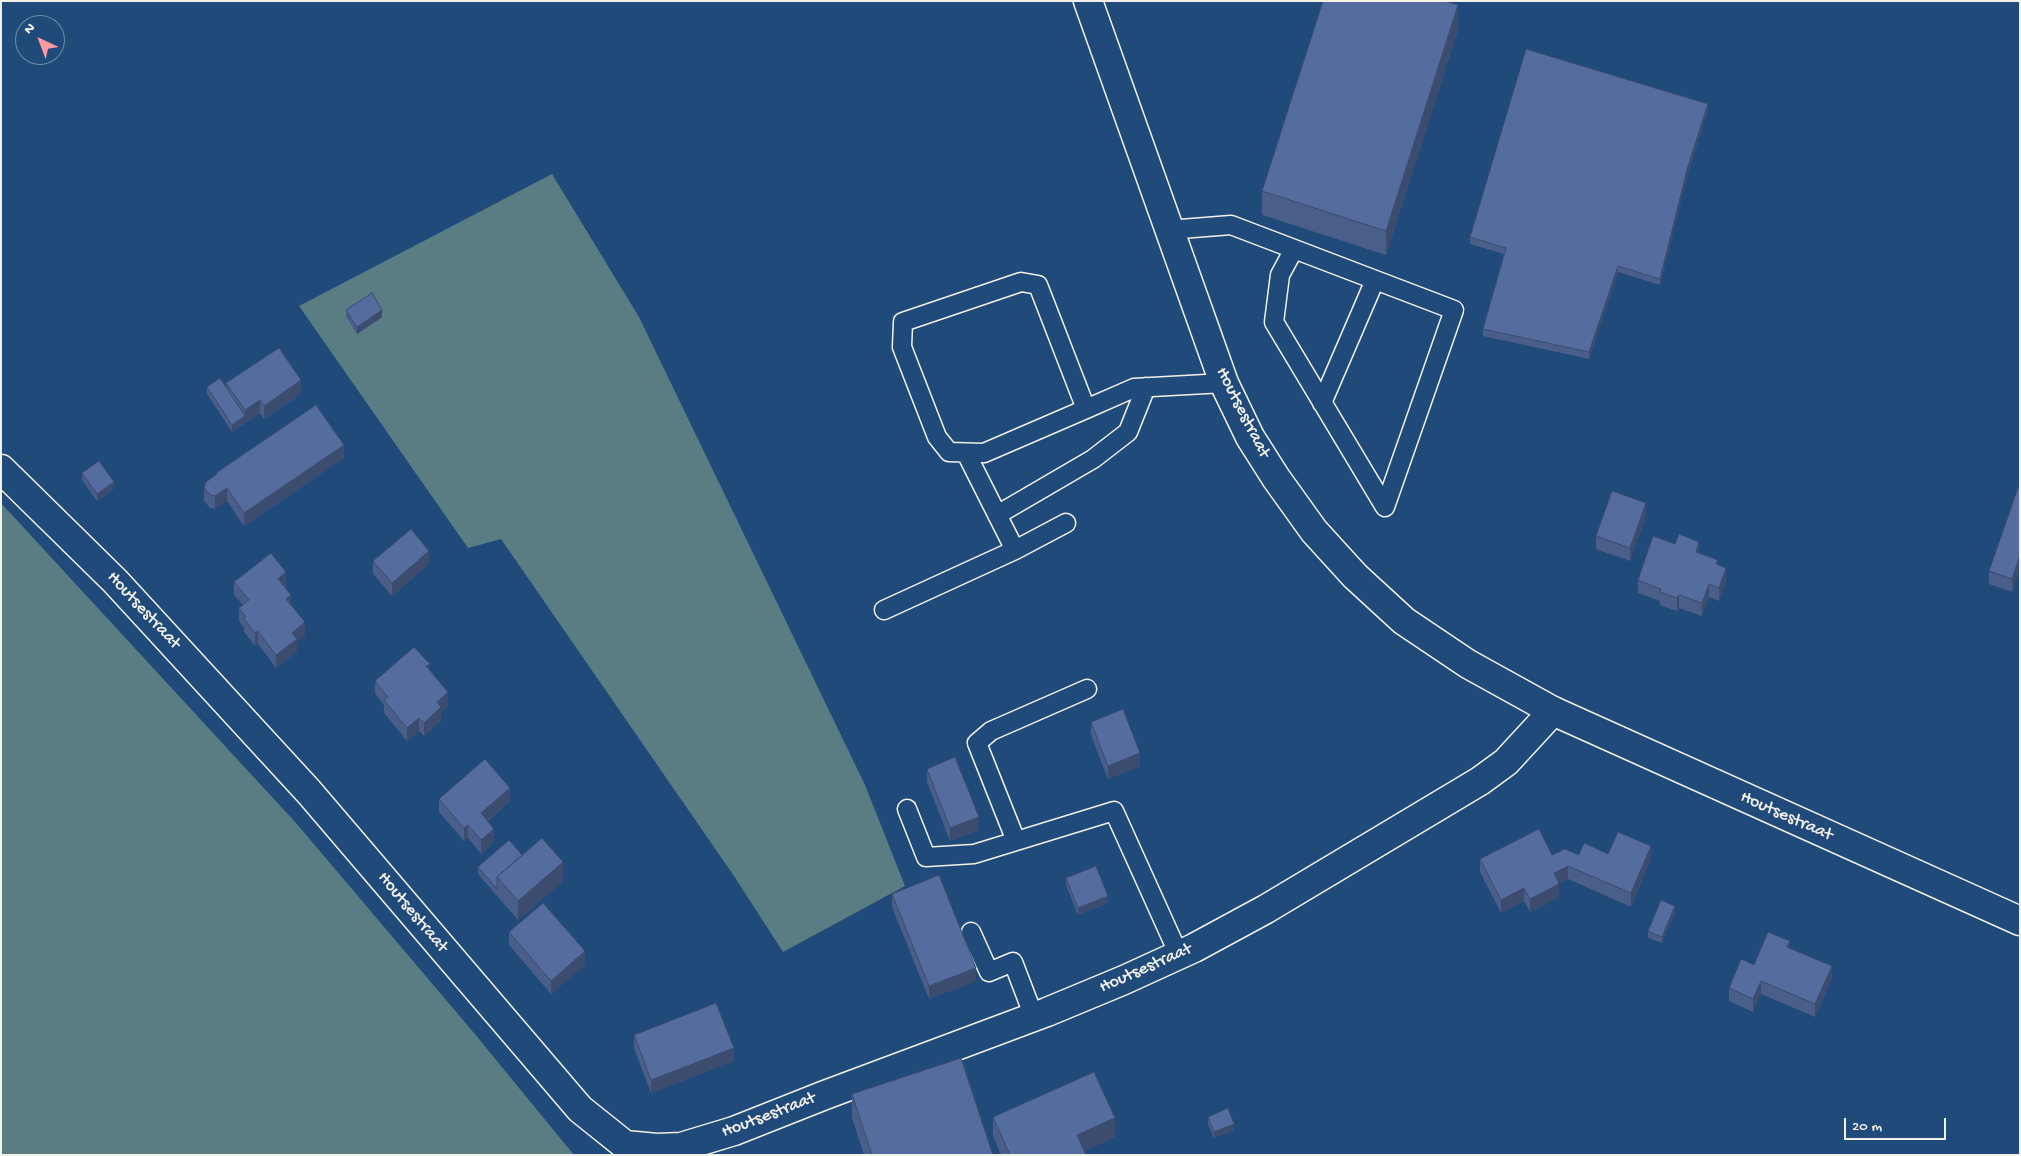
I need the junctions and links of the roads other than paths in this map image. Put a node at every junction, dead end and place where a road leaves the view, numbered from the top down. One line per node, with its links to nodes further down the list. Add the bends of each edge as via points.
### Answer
1 (1088, 1): 2 (street, Houtsestraat)
2 (1168, 230): 3 (lane, via 1231,225); 5 (street, Houtsestraat)
3 (1294, 249): 4 (lane); 7 (lane, via 1280,275 1274,322)
4 (1375, 280): 7 (lane); 7 (lane, via 1454,310 1386,507)
5 (1224, 383): 6 (lane); 16 (street, Houtsestraat, via 1250,437 1276,478 1314,531 1355,576 1404,621 1468,664)
6 (1146, 387): 8 (lane, via 1134,388); 11 (lane, via 1128,432 1093,459)
7 (1322, 403)
8 (1086, 409): 9 (lane, via 984,453); 9 (lane, via 1038,285 1021,282 903,322 902,347 937,437 949,452)
9 (966, 453): 11 (lane)
10 (1, 469): 23 (street, Houtsestraat, via 116,581 296,777 580,1109)
11 (997, 515): 13 (lane)
12 (1066, 523): 13 (lane)
13 (1015, 550): 14 (lane)
14 (884, 610)
15 (1087, 689): 18 (lane, via 991,731 977,743)
16 (1553, 711): 19 (street, Houtsestraat); 21 (street, Houtsestraat, via 1506,762 1480,781 1266,909)
17 (907, 809): 18 (lane, via 926,857 974,854)
18 (1016, 841): 21 (lane, via 1114,812)
19 (2020, 921)
20 (971, 932): 22 (lane, via 988,972 1013,962)
21 (1179, 955): 22 (street, Houtsestraat)
22 (1034, 1017): 23 (street, Houtsestraat, via 734,1132 681,1147)
23 (622, 1150)

